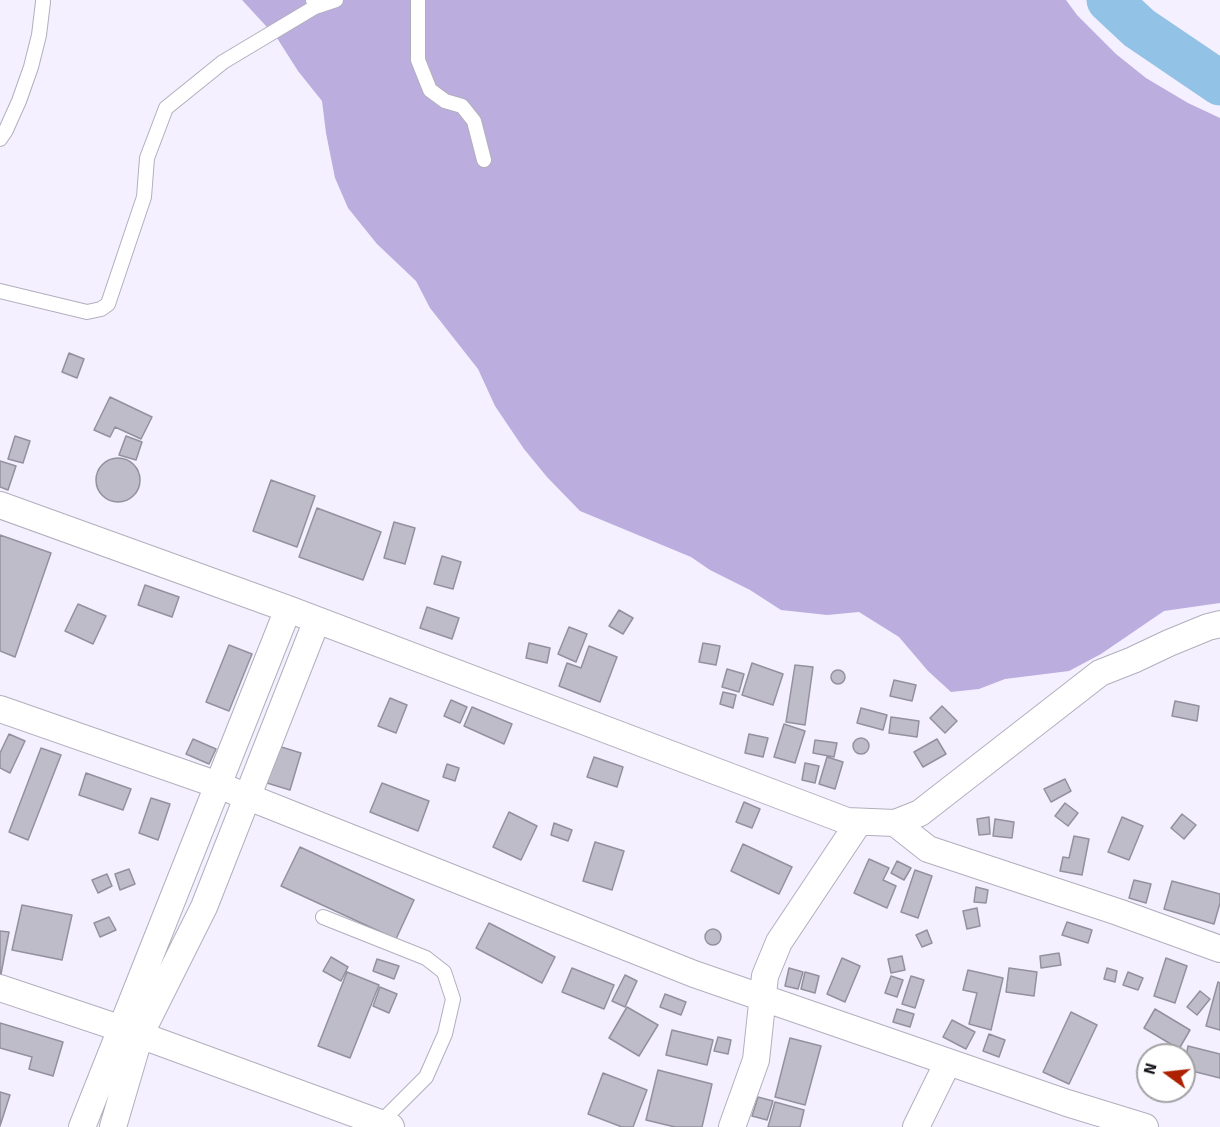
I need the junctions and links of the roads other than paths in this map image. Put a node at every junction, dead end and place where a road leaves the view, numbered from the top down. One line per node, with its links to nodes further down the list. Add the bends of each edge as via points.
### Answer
1 (336, 0): 4 (lane)
2 (418, 0): 6 (lane, via 418,60 430,90 445,101 462,106 474,121)
3 (43, 2): 5 (lane, via 31,68)
4 (314, 3): 7 (lane, via 223,62 166,108 147,158 144,197 108,304 87,312)
5 (0, 139)
6 (484, 160)
7 (0, 291)
8 (0, 505): 9 (street)
9 (288, 609): 10 (street); 13 (street)
10 (317, 621): 14 (street); 15 (street, via 846,821)
11 (1220, 624): 16 (street, via 1100,673 920,813)
12 (0, 709): 13 (street)
13 (218, 785): 14 (street); 17 (street)
14 (248, 797): 18 (street); 22 (street)
15 (859, 822): 16 (street); 22 (street, via 779,942 765,976)
16 (895, 824): 20 (street, via 928,849)
17 (174, 895): 18 (street); 23 (street)
18 (204, 907): 23 (street)
19 (323, 917): 25 (lane, via 426,958 444,972 453,999 445,1034 426,1077)
20 (1220, 950)
21 (0, 988): 23 (street)
22 (763, 998): 24 (street); 28 (street, via 756,1060)
23 (130, 1033): 25 (street); 26 (street); 27 (street)
24 (948, 1062): 29 (street); 30 (street)
25 (382, 1126)
26 (82, 1127)
27 (113, 1127)
28 (732, 1127)
29 (916, 1127)
30 (1145, 1127)

